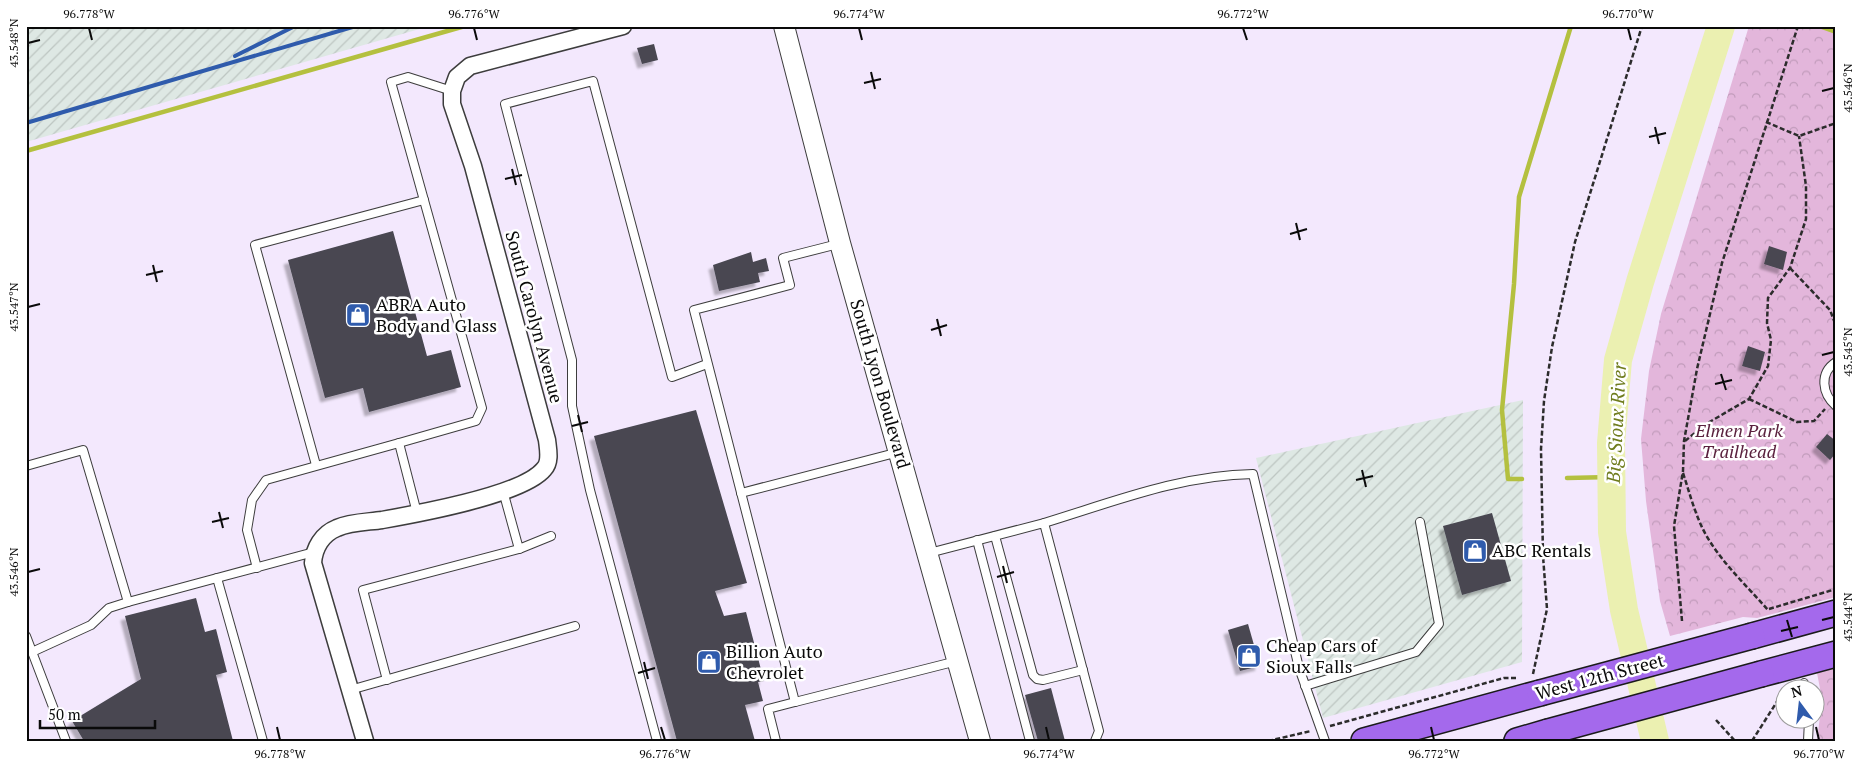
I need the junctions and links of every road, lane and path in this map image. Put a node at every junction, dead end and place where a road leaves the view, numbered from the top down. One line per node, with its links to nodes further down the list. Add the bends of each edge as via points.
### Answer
1 (623, 26): 5 (street, via 470,66 457,77)
2 (784, 26): 10 (street, South Lyon Boulevard)
3 (1642, 26): 47 (path, via 1575,242 1552,347 1541,449 1542,546 1547,609 1534,660)
4 (1798, 26): 6 (path)
5 (452, 91): 9 (lane, via 408,77 391,82); 23 (street, South Carolyn Avenue, via 455,116 473,166 549,455 545,469)
6 (1766, 122): 8 (path); 17 (path, via 1707,318)
7 (1836, 123): 8 (path)
8 (1799, 136): 11 (path, via 1806,186 1806,219)
9 (424, 200): 18 (lane, via 482,408 476,421); 20 (lane, via 255,245)
10 (840, 243): 14 (lane, via 783,258 790,285 694,310); 19 (street, South Lyon Boulevard)
11 (1790, 268): 12 (path, via 1830,310); 15 (path, via 1768,298 1767,323 1771,340 1768,366)
12 (1836, 326)
13 (1836, 362): 16 (lane, via 1828,369 1824,384)
14 (707, 364): 24 (lane); 57 (lane, via 672,377 593,81 505,104 572,360 572,406 590,490)
15 (1749, 399): 16 (path, via 1797,422 1814,420); 17 (path)
16 (1834, 404)
17 (1684, 441): 22 (path)
18 (399, 443): 20 (lane); 25 (lane)
19 (899, 452): 24 (lane); 33 (street, South Lyon Boulevard)
20 (316, 465): 34 (lane, via 266,480 252,500 247,530)
21 (26, 466): 37 (lane, via 83,450)
22 (1683, 471): 36 (path, via 1707,537 1768,610); 39 (path, via 1674,526)
23 (503, 491): 25 (street, South Carolyn Avenue); 31 (lane)
24 (741, 493): 50 (lane)
25 (417, 513): 32 (street, South Carolyn Avenue, via 337,528 321,539)
26 (1420, 522): 48 (lane, via 1439,624 1416,652)
27 (1044, 523): 29 (lane); 45 (lane); 48 (lane, via 1166,486 1220,474 1253,474 1298,668)
28 (550, 536): 31 (lane)
29 (995, 536): 30 (lane); 45 (lane, via 1033,675 1044,680)
30 (977, 540): 33 (lane); 60 (lane)
31 (519, 549): 46 (lane, via 363,590)
32 (314, 552): 34 (lane); 49 (street, via 313,563)
33 (927, 554): 44 (street, South Lyon Boulevard)
34 (257, 568): 35 (lane)
35 (217, 578): 37 (lane); 56 (lane)
36 (1836, 589)
37 (128, 602): 42 (lane, via 109,608 91,625)
38 (1836, 613): 47 (main road, West 12th Street, bridge, via 1752,636)
39 (1682, 621)
40 (575, 626): 46 (lane)
41 (26, 636): 42 (lane)
42 (32, 652): 55 (lane)
43 (1836, 654): 65 (main road, bridge)
44 (957, 661): 50 (lane); 59 (street, South Lyon Boulevard)
45 (1083, 670): 61 (lane, via 1099,731)
46 (387, 680): 49 (lane)
47 (1534, 681): 53 (path, via 1504,678); 64 (main road, West 12th Street)
48 (1305, 686): 53 (lane)
49 (350, 690): 54 (street)
50 (796, 702): 58 (lane, via 768,709)
51 (1774, 706): 67 (path)
52 (1716, 720): 66 (path)
53 (1320, 729): 62 (path); 63 (lane)
54 (362, 739)
55 (66, 741)
56 (263, 741)
57 (657, 741)
58 (776, 741)
59 (980, 741)
60 (1030, 741)
61 (1095, 741)
62 (1268, 741)
63 (1325, 741)
64 (1364, 741)
65 (1517, 741)
66 (1735, 741)
67 (1752, 741)

